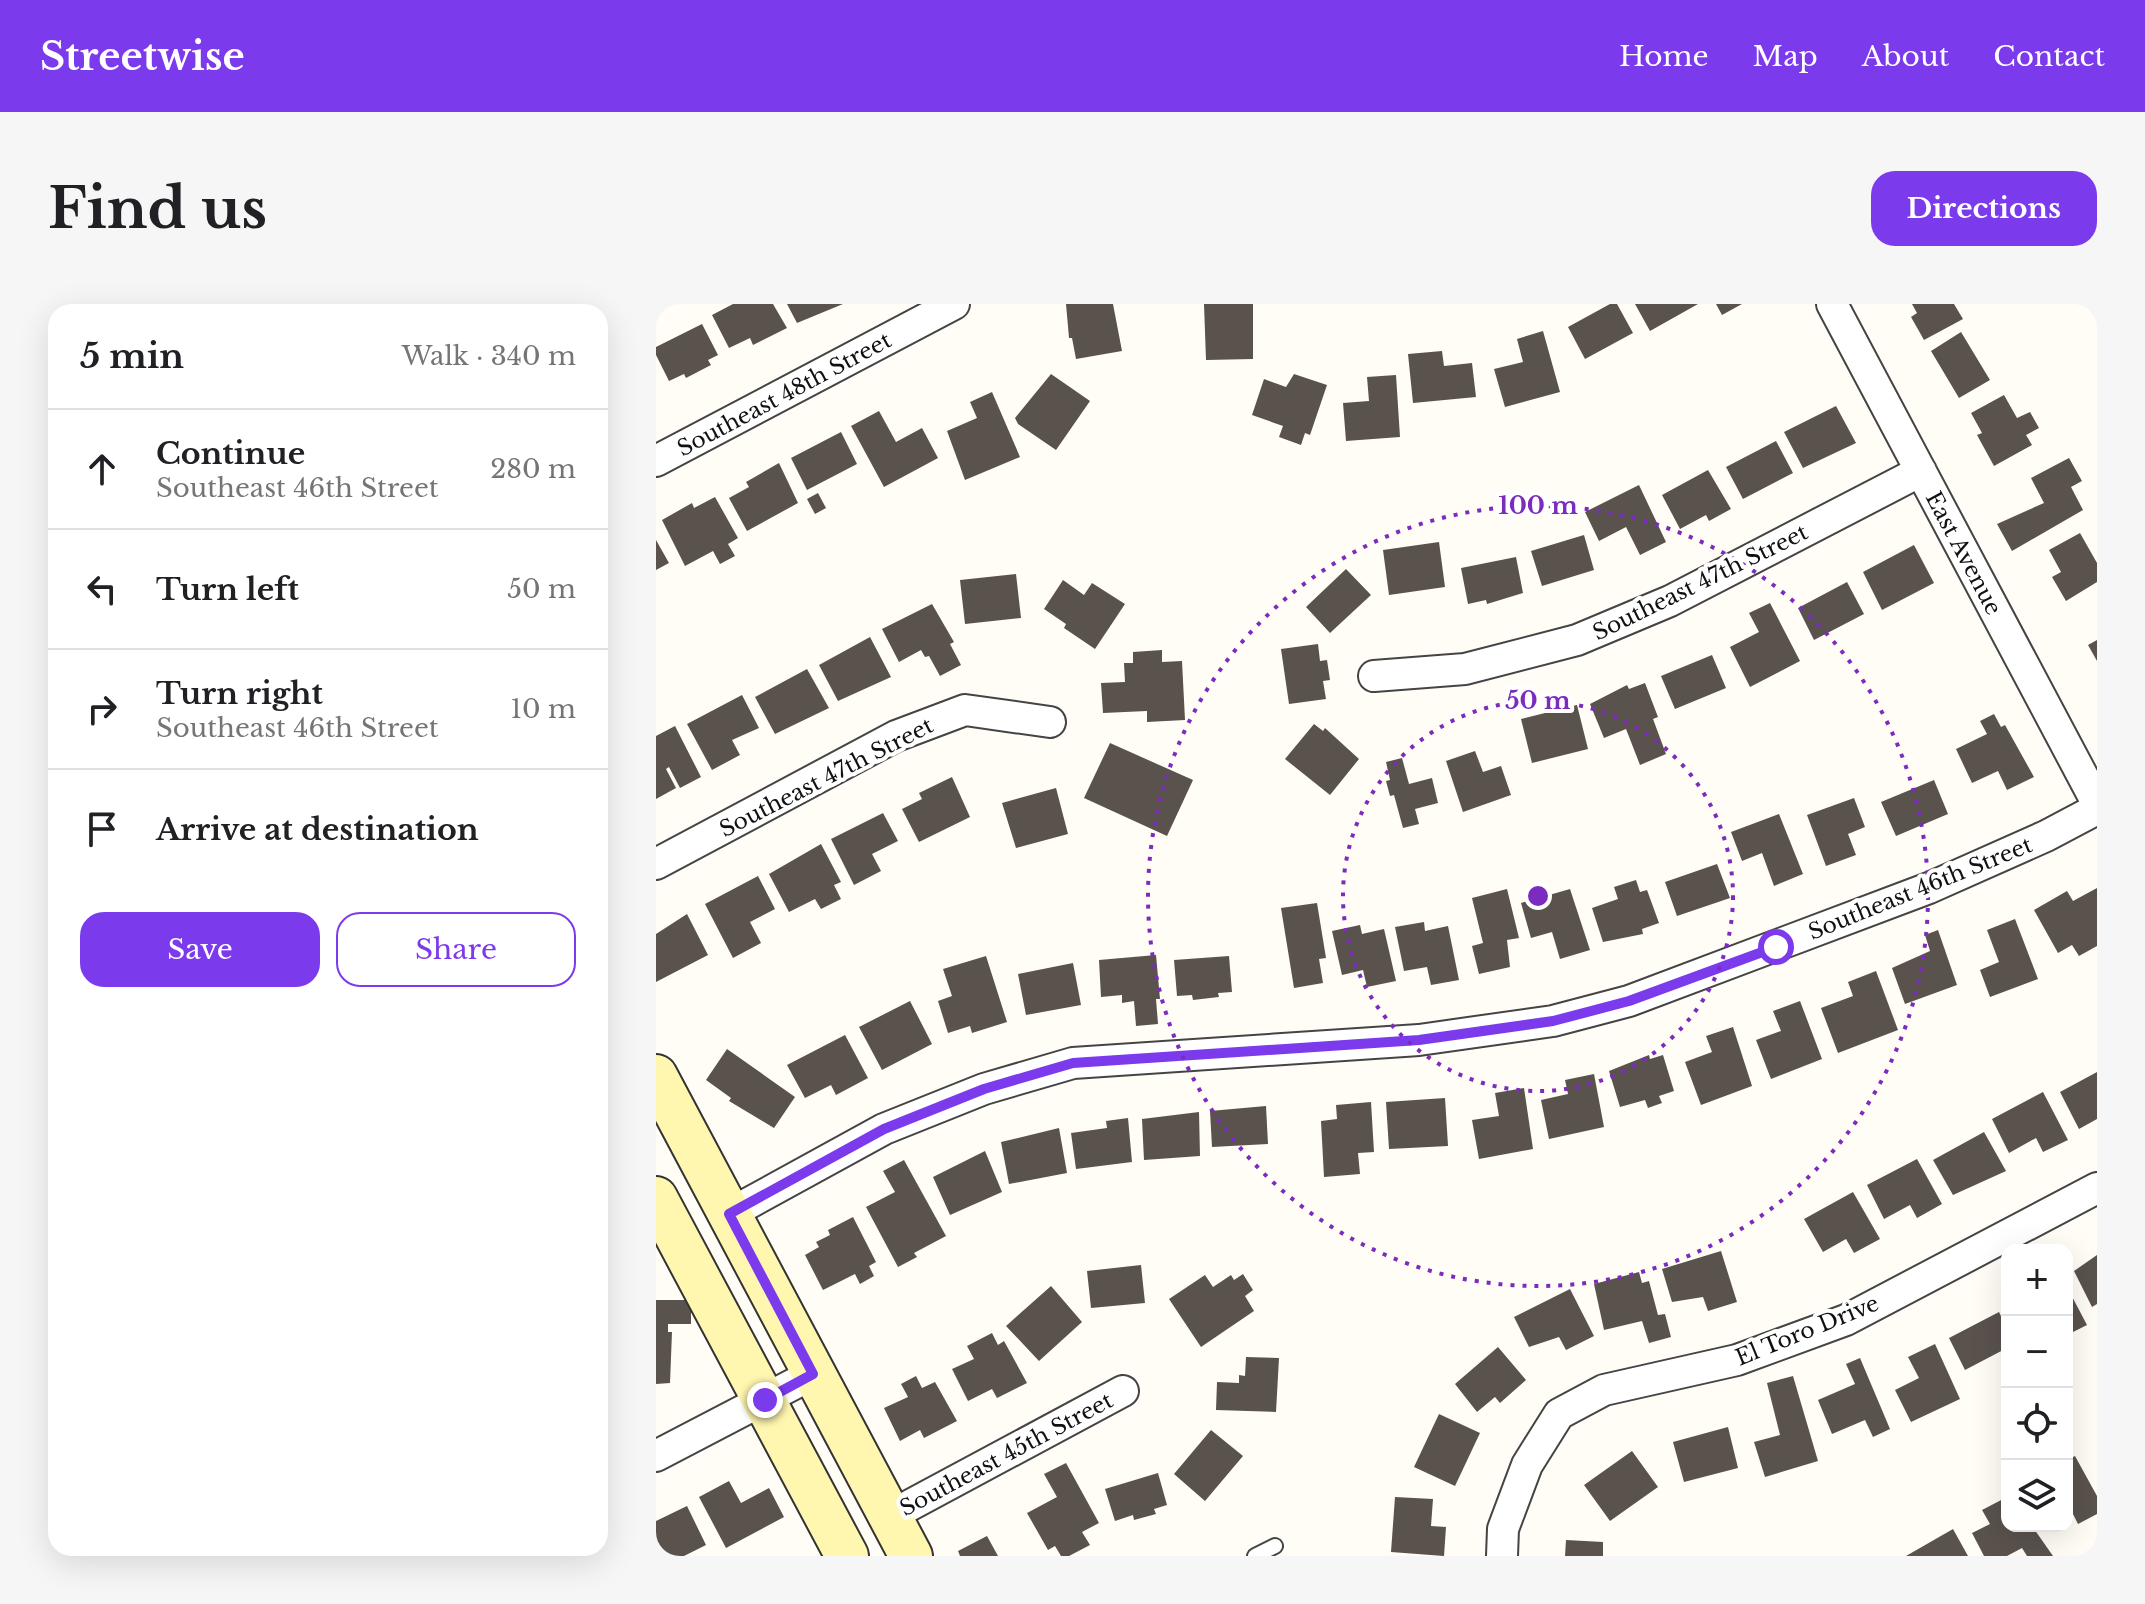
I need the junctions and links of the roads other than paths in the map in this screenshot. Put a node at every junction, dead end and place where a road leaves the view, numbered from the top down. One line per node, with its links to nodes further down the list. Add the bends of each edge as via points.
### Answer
1 (954, 304): 3 (street, Southeast 48th Street)
2 (1832, 304): 4 (street, East Avenue)
3 (656, 461)
4 (1921, 471): 5 (street, Southeast 47th Street, via 1670,601 1577,640 1465,669); 7 (street, East Avenue)
5 (1374, 676)
6 (1050, 722): 8 (street, Southeast 47th Street, via 965,710 896,736)
7 (2097, 806): 12 (street, Southeast 46th Street, via 2046,836 1929,888 1629,1001 1553,1021 1419,1040 1073,1063 984,1089 884,1129)
8 (656, 864)
9 (656, 1076): 12 (street)
10 (2097, 1188): 22 (street, El Toro Drive, via 1846,1320 1737,1360 1604,1390 1559,1414 1527,1465 1503,1529)
11 (656, 1198): 15 (street)
12 (729, 1214): 13 (street)
13 (813, 1374): 15 (street); 17 (street)
14 (1123, 1391): 17 (street, Southeast 45th Street)
15 (765, 1400): 16 (street); 19 (street)
16 (656, 1456)
17 (890, 1516): 20 (street)
18 (1275, 1546): 21 (lane)
19 (847, 1556)
20 (911, 1556)
21 (1255, 1556)
22 (1502, 1556)

